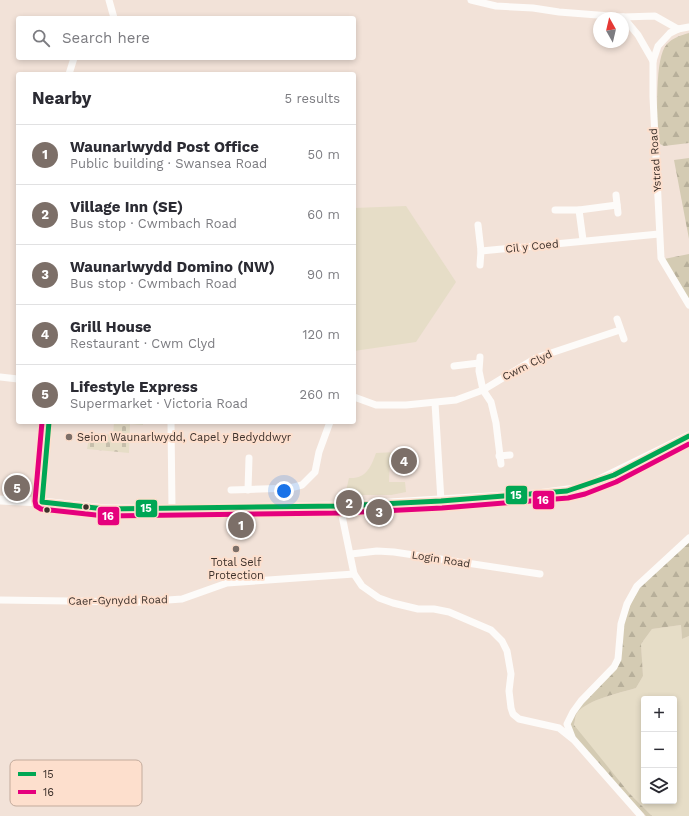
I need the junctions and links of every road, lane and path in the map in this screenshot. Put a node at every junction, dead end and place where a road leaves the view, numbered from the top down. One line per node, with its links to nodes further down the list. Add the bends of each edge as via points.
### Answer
1 (109, 0): 4 (street)
2 (471, 0): 3 (street, via 496,6)
3 (593, 15)
4 (113, 16)
5 (629, 17): 8 (street, via 655,16)
6 (629, 24): 10 (street)
7 (689, 27): 8 (street, Ystrad Road)
8 (678, 29): 10 (street, Ystrad Road, via 663,39)
9 (73, 60): 11 (street)
10 (653, 60): 16 (street, Ystrad Road, via 653,126 658,171)
11 (70, 72)
12 (616, 195): 14 (street, via 617,209)
13 (555, 210): 14 (street)
14 (579, 210): 17 (street)
15 (478, 224): 18 (street)
16 (659, 234): 17 (street, Cil y Coed); 20 (street, Ystrad Road, via 661,258)
17 (583, 240): 18 (street, Cil y Coed)
18 (481, 251): 19 (street)
19 (480, 265)
20 (689, 305)
21 (617, 319): 22 (street)
22 (620, 330): 23 (street); 27 (street, Cwm Clyd, via 536,358)
23 (624, 339)
24 (454, 366): 27 (street, via 480,360)
25 (0, 377): 26 (street)
26 (16, 379)
27 (483, 390): 29 (street, Cwm Clyd, via 456,400); 35 (street, via 491,402)
28 (356, 398): 29 (street, Cwm Clyd, via 376,405)
29 (434, 403): 41 (street)
30 (49, 424): 42 (street)
31 (171, 424): 44 (street)
32 (329, 424): 39 (street, via 315,472 302,485)
33 (689, 436): 41 (main road, via 583,488)
34 (510, 455): 35 (street)
35 (499, 456): 37 (street)
36 (249, 458): 39 (street)
37 (500, 464)
38 (231, 490): 39 (street)
39 (248, 490)
40 (0, 500): 42 (main road)
41 (441, 501): 43 (main road)
42 (42, 502): 44 (main road, via 105,508)
43 (340, 506): 44 (main road); 46 (street)
44 (172, 509)
45 (689, 538): 50 (street, via 637,586 627,604 621,624 618,658 614,667 581,701)
46 (351, 554): 47 (street); 48 (street, Login Road, via 394,552 532,569)
47 (354, 574): 49 (street, Caer-Gynydd Road, via 227,583 182,599 139,602); 51 (street, via 362,586 379,598 418,610 434,609 449,612 491,630 507,651 513,714 519,719)
48 (540, 574)
49 (0, 600)
50 (567, 724): 51 (street); 52 (street)
51 (559, 728): 52 (street)
52 (574, 740): 53 (street)
53 (641, 816)

